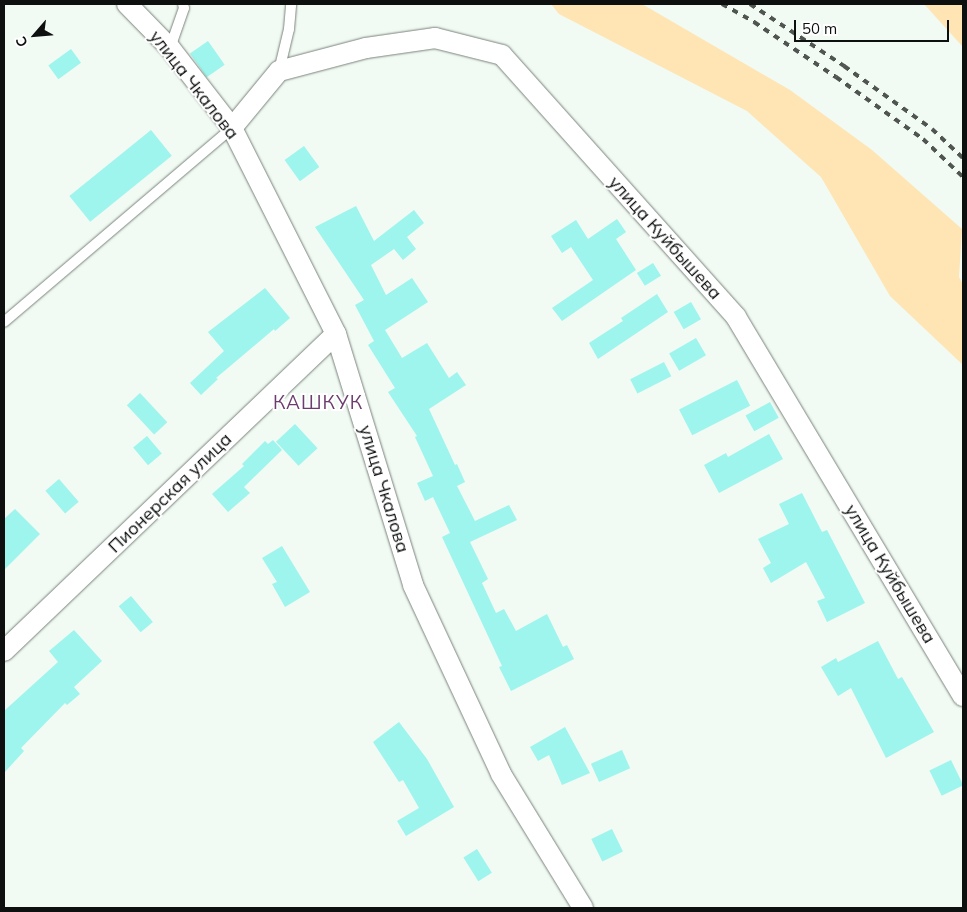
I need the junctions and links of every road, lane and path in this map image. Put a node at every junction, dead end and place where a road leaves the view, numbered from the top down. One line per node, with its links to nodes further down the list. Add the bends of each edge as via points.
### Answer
1 (127, 4): 4 (street, улица Чкалова)
2 (183, 4): 4 (lane)
3 (291, 4): 5 (lane)
4 (170, 48): 6 (street, улица Чкалова)
5 (279, 71): 6 (street); 10 (street, улица Куйбышева, via 366,48 435,38 502,54 736,317)
6 (232, 128): 7 (lane); 8 (street, улица Чкалова)
7 (4, 322)
8 (336, 334): 9 (street, Пионерская улица); 11 (street, улица Чкалова, via 413,585 502,774)
9 (4, 651)
10 (963, 696)
11 (583, 908)

